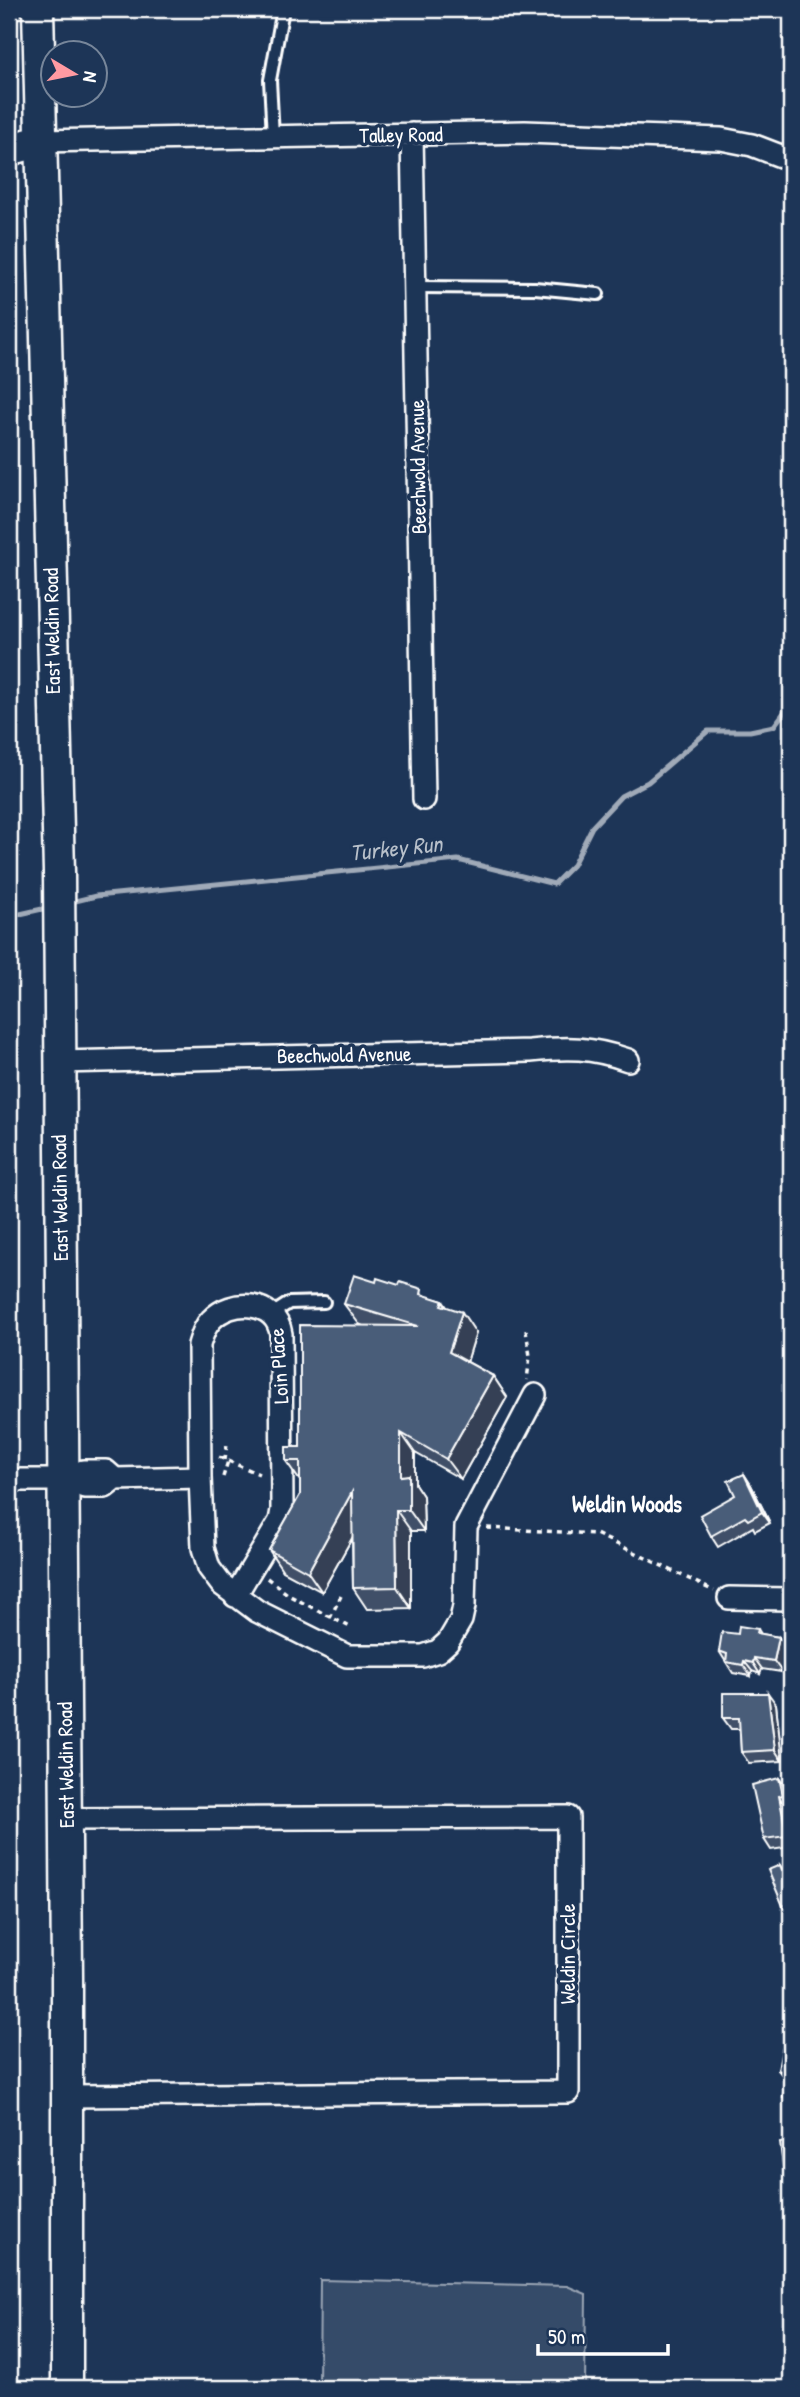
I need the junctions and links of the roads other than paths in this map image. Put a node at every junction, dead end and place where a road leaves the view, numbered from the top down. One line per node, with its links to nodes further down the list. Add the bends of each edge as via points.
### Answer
1 (38, 9): 5 (street, East Weldin Road)
2 (283, 9): 4 (lane, via 270,80)
3 (412, 134): 4 (street, Talley Road); 7 (street, Talley Road, via 525,132 721,139); 8 (street, Beechwold Avenue)
4 (273, 137): 5 (street, Talley Road)
5 (40, 141): 6 (street, Talley Road); 12 (street, East Weldin Road)
6 (9, 150)
7 (791, 160)
8 (415, 287): 9 (lane, via 535,288); 10 (street, Beechwold Avenue)
9 (598, 294)
10 (424, 799)
11 (628, 1060): 12 (street, Beechwold Avenue, via 569,1047)
12 (59, 1062): 18 (street, East Weldin Road)
13 (324, 1302): 14 (lane, via 289,1303)
14 (272, 1314): 16 (street, Loin Place, via 261,1308 236,1307 222,1311 204,1330 199,1345); 19 (street, Loin Place, via 281,1334 282,1510 280,1521)
15 (530, 1390): 19 (street, Loin Place, via 466,1527 461,1620 438,1651 423,1656 347,1656)
16 (200, 1477): 18 (street, via 115,1479 106,1471 83,1471); 19 (street, Loin Place, via 203,1548 209,1568)
17 (9, 1480): 18 (street)
18 (71, 1480): 22 (street, East Weldin Road)
19 (235, 1596)
20 (729, 1598): 21 (street)
21 (791, 1599)
22 (66, 1819): 23 (street, East Weldin Road); 23 (street, Weldin Circle, via 568,1817 568,2092)
23 (68, 2096): 24 (street, East Weldin Road)
24 (67, 2388)

